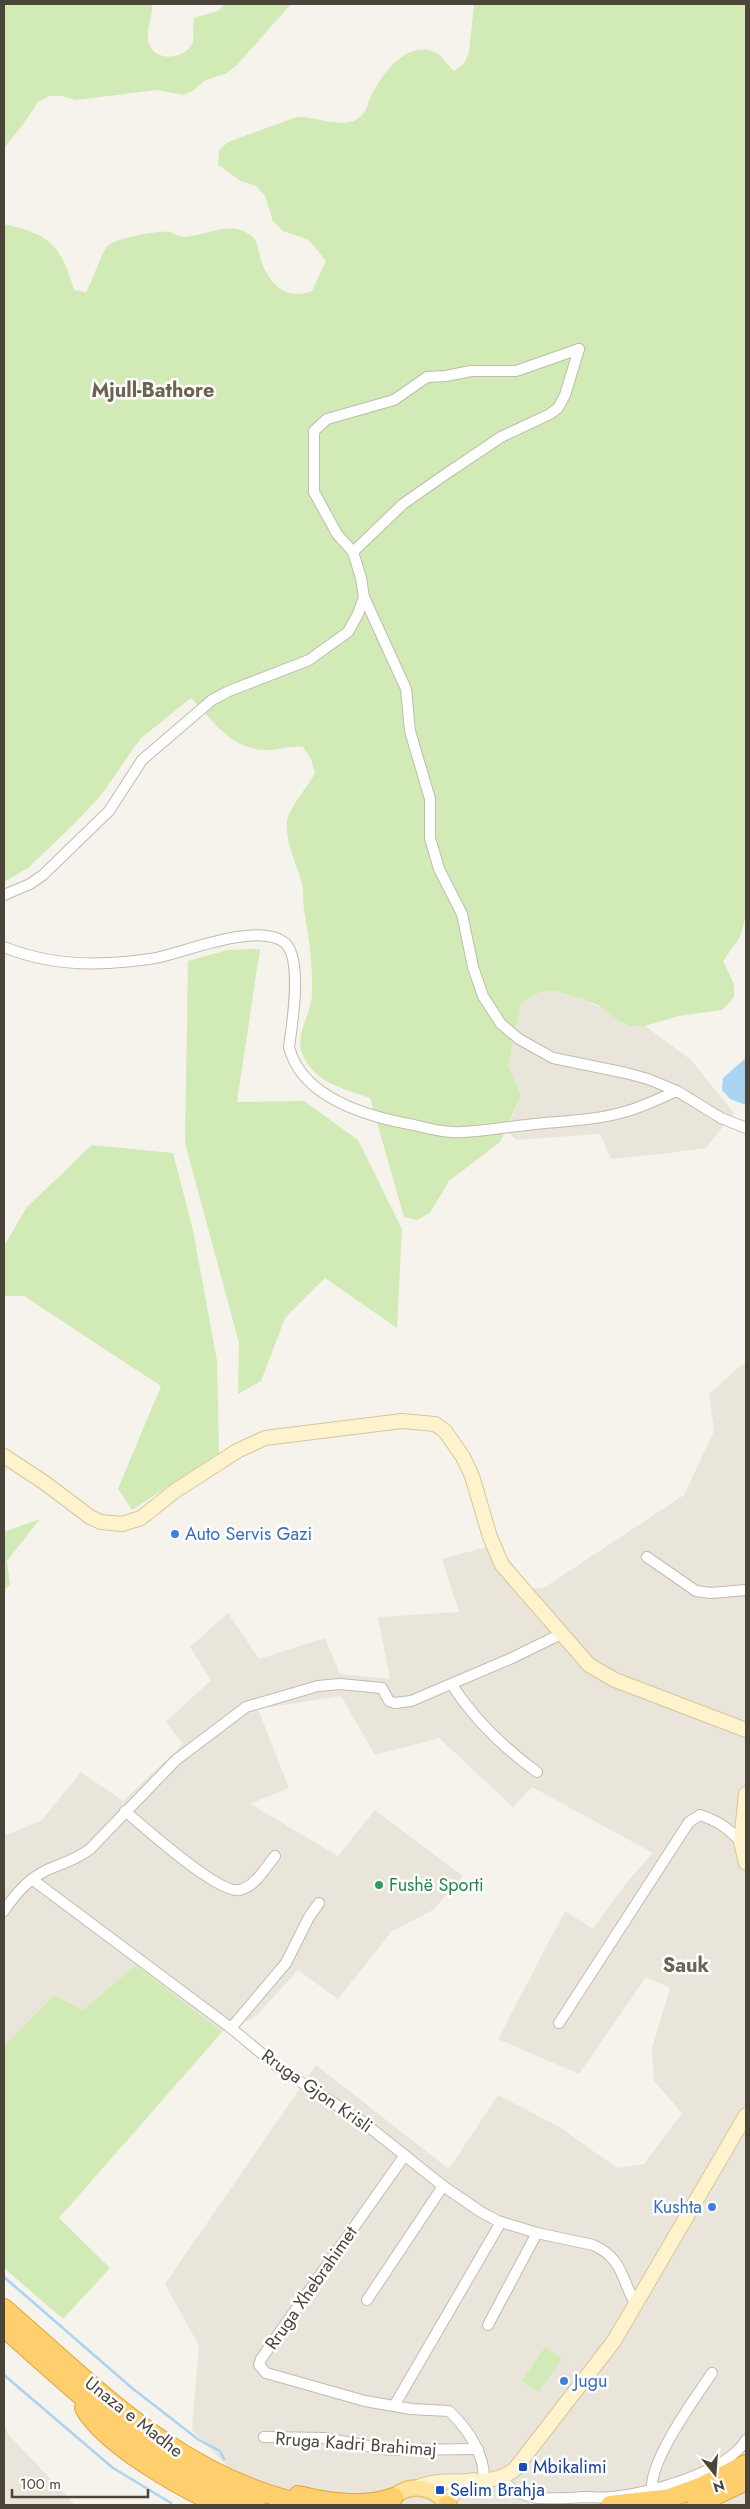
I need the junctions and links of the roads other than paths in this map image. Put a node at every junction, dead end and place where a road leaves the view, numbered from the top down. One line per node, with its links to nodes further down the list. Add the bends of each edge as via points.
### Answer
1 (353, 552): 1 (street, via 337,534 314,492 316,428 326,419 345,412 394,400 428,377 471,371 516,371 578,349 558,408 501,437 403,504); 2 (street, via 362,578)
2 (364, 597): 3 (street, via 348,632 326,650 212,700 142,760 109,811 43,875); 5 (street, via 406,689 410,731 430,799 430,838 439,869 462,914 483,996 502,1024 519,1039 553,1058 626,1072)
3 (4, 895)
4 (4, 947): 5 (street, via 62,962 106,963 157,958 238,937 277,938 286,944 291,954 296,991 289,1047 291,1056 316,1087 331,1099 391,1121 463,1132 572,1122 624,1112)
5 (677, 1091): 6 (street, via 722,1118)
6 (746, 1128)
7 (4, 1456): 10 (street, via 90,1517 101,1522 122,1524 141,1518 170,1494 265,1438 402,1421 435,1424 445,1431 463,1457 502,1565)
8 (647, 1557): 9 (street, via 696,1591)
9 (746, 1590)
10 (561, 1634): 11 (street); 12 (street, via 589,1665 603,1675)
11 (452, 1684): 13 (street, via 509,1752); 15 (street, via 411,1701 395,1703 389,1701 382,1688 340,1684 318,1686 246,1707 176,1760)
12 (746, 1730)
13 (537, 1772)
14 (746, 1794): 16 (street)
15 (125, 1811): 17 (street, via 205,1876 229,1889 238,1891 248,1886); 19 (street, via 76,1860 48,1870)
16 (741, 1842): 18 (street); 22 (street, via 725,1826 708,1818 700,1816 689,1822)
17 (275, 1856)
18 (746, 1863)
19 (33, 1880): 21 (street, via 18,1892); 23 (street, Rruga Gjon Krisli)
20 (319, 1903): 23 (street, via 286,1962)
21 (4, 1911)
22 (559, 2023)
23 (231, 2028): 25 (street, Rruga Gjon Krisli, via 278,2068 363,2122)
24 (746, 2115): 30 (street)
25 (405, 2155): 26 (street, Rruga Gjon Krisli); 36 (street, Rruga Xhebrahimet, via 259,2364 266,2372 335,2393)
26 (443, 2186): 27 (street, Rruga Gjon Krisli); 29 (street)
27 (501, 2222): 28 (street, Rruga Gjon Krisli); 36 (street)
28 (537, 2233): 30 (street, Rruga Gjon Krisli, via 606,2250 615,2260); 32 (street)
29 (366, 2300)
30 (636, 2305): 42 (street, via 614,2341 520,2464)
31 (4, 2308): 37 (highway, Unaza e Madhe)
32 (488, 2326)
33 (4, 2328): 35 (highway, Unaza e Madhe)
34 (712, 2373): 46 (street, via 670,2438 653,2474)
35 (71, 2386): 50 (highway, via 86,2412 129,2452 175,2482); 51 (highway, Unaza e Madhe, via 166,2463 219,2492)
36 (394, 2406): 40 (street, Rruga Xhebrahimet, via 450,2411)
37 (121, 2409): 48 (highway, via 242,2476 279,2490 346,2503); 52 (highway, Unaza e Madhe, via 155,2437 209,2470 262,2493)
38 (264, 2437): 40 (street, Rruga Kadri Brahimaj, via 324,2438 390,2450)
39 (746, 2440): 46 (street, via 732,2457)
40 (478, 2449): 43 (street, Rruga Xhebrahimet, via 483,2467)
41 (746, 2464): 47 (highway)
42 (501, 2477): 43 (street); 46 (street, via 518,2494 545,2498)
43 (478, 2481): 45 (street, via 436,2481); 49 (street, via 459,2489)
44 (746, 2483): 54 (highway); 55 (highway)
45 (416, 2488): 48 (main road, via 403,2491); 49 (main road, via 435,2492)
46 (651, 2497): 47 (highway)
47 (671, 2499): 53 (highway, via 655,2498)
48 (390, 2502)
49 (447, 2504)
50 (222, 2505)
51 (256, 2505)
52 (310, 2505)
53 (610, 2505)
54 (696, 2505)
55 (714, 2505)

